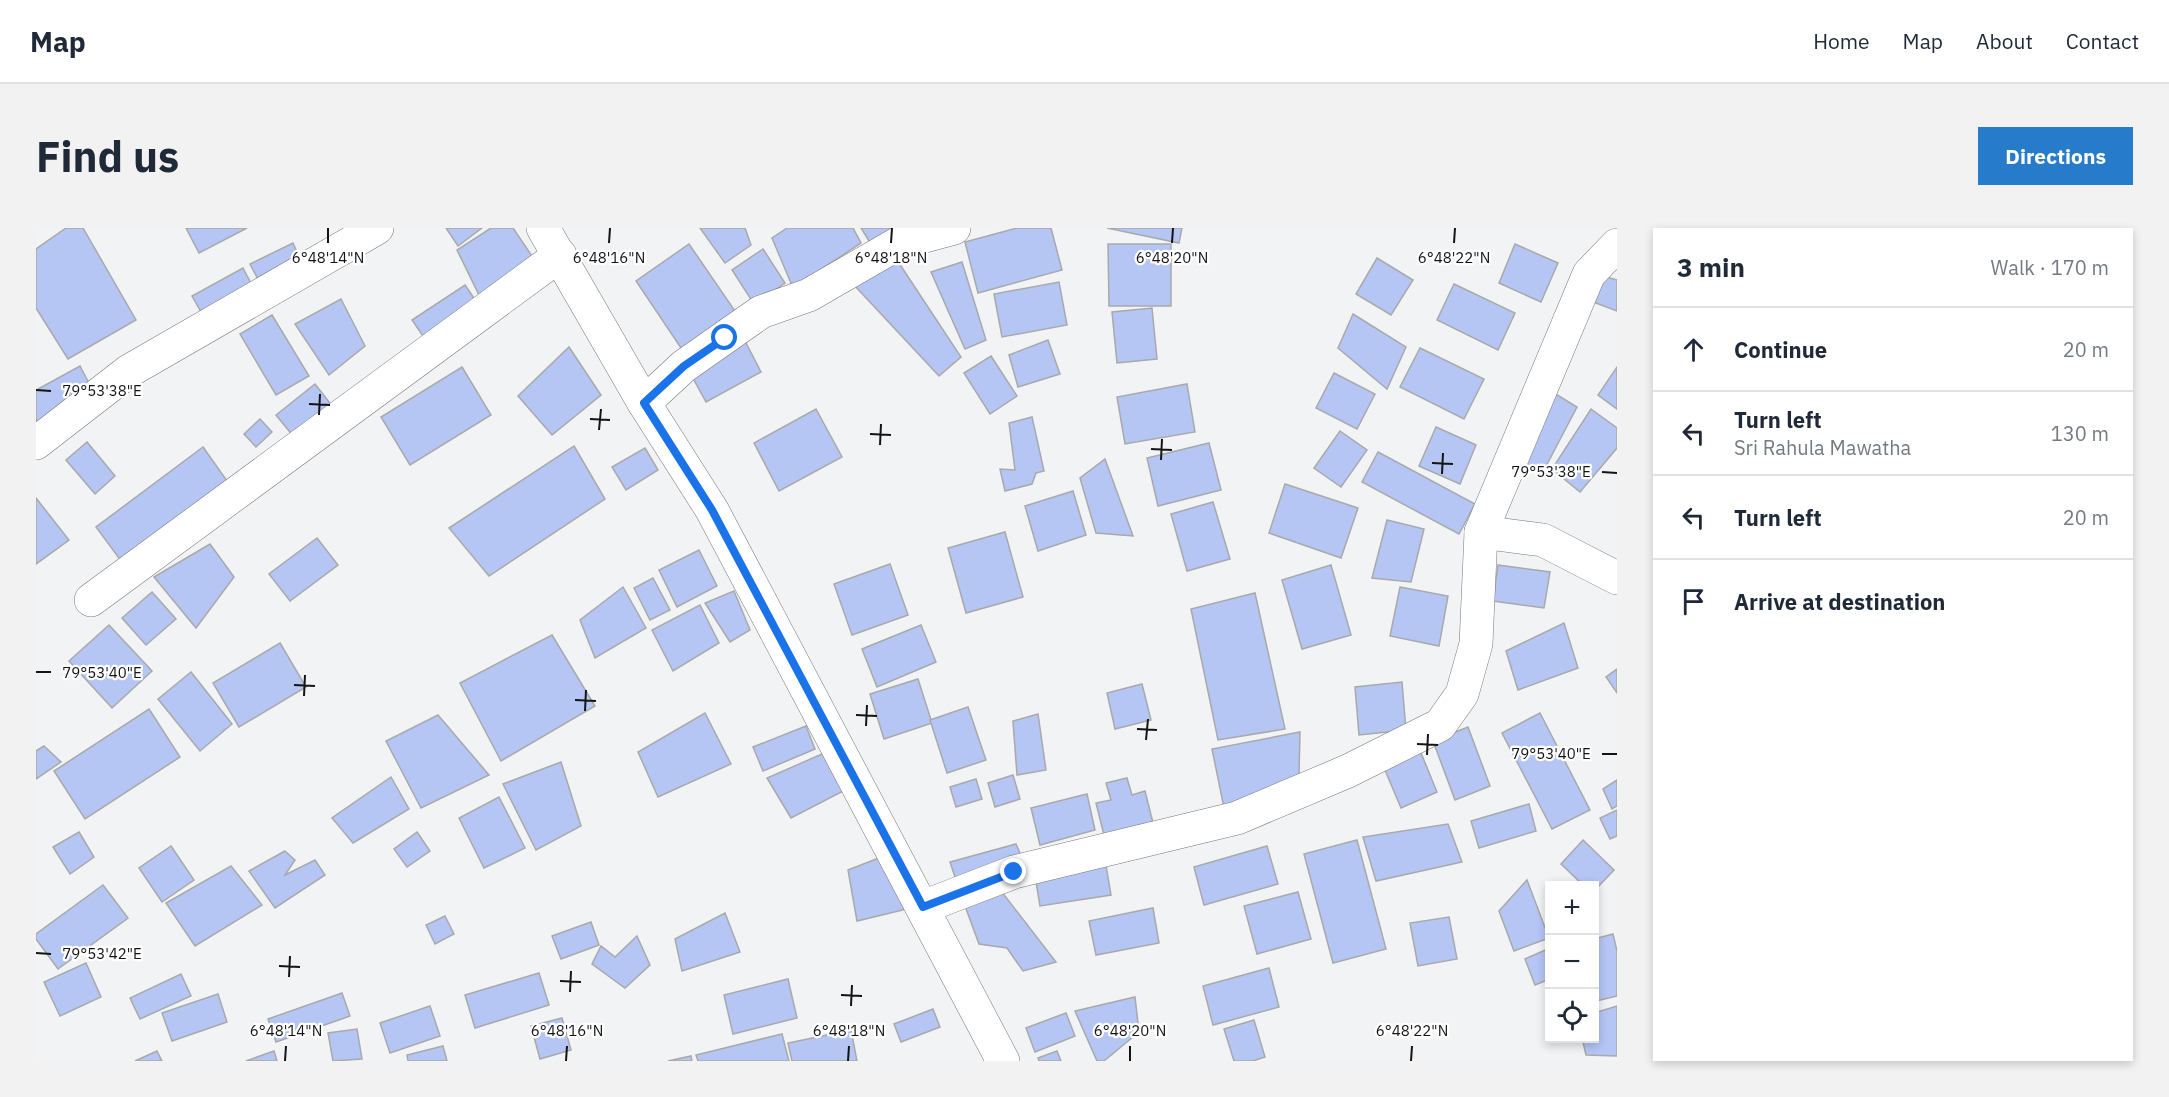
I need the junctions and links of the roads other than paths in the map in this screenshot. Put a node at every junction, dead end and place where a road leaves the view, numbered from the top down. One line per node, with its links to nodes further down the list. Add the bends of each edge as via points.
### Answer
1 (377, 228): 6 (street, via 129,371)
2 (954, 228): 5 (street, via 899,243 809,295 760,312 684,366)
3 (551, 236): 5 (street); 9 (street)
4 (1617, 245): 7 (street, via 1589,274)
5 (644, 403): 10 (street, via 712,510)
6 (36, 443)
7 (1481, 532): 8 (street, via 1543,540); 10 (street, via 1476,645 1462,694 1440,725 1348,771 1237,818 1014,872)
8 (1617, 578)
9 (91, 600)
10 (923, 907): 11 (street)
11 (1003, 1061)

